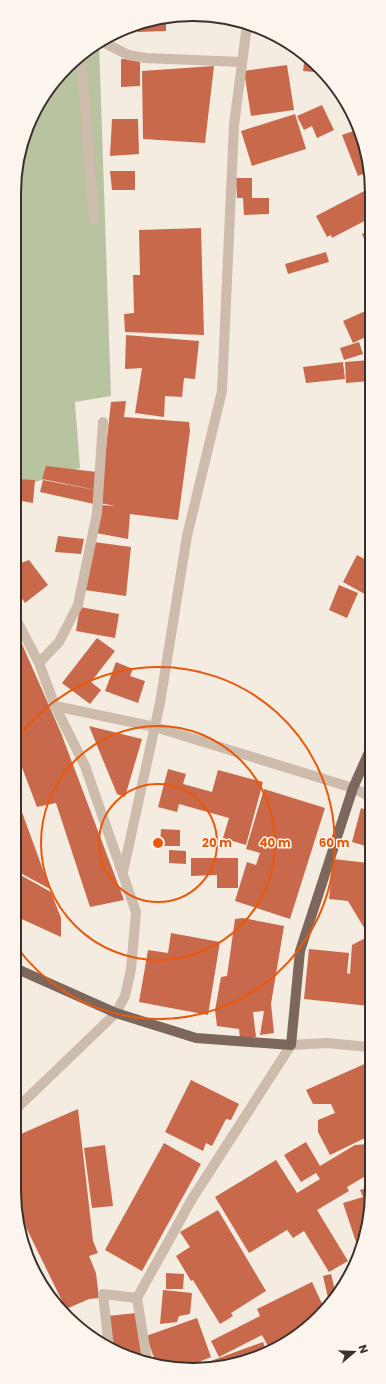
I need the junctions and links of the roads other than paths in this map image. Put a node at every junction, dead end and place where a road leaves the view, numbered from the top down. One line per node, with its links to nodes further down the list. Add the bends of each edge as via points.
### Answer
1 (246, 29): 3 (street)
2 (109, 43): 3 (street, via 128,55 145,58)
3 (241, 62): 10 (street, via 234,125 222,391 187,536)
4 (81, 63): 5 (street)
5 (94, 220)
6 (103, 422): 8 (street, via 97,513 78,604 59,642)
7 (21, 629): 8 (street)
8 (39, 663): 9 (street)
9 (55, 706): 10 (street); 14 (street, via 86,766)
10 (155, 727): 12 (street); 14 (street)
11 (365, 763): 12 (main road)
12 (353, 788): 13 (street); 17 (main road, via 300,951)
13 (365, 794)
14 (123, 872): 16 (street, via 136,912 131,969 125,996)
15 (21, 971): 16 (main road)
16 (116, 1014): 17 (main road, via 196,1038); 19 (street)
17 (290, 1045): 18 (street, via 327,1043); 20 (street, via 192,1199)
18 (365, 1047)
19 (21, 1104)
20 (137, 1298): 21 (street, via 103,1294); 22 (street)
21 (108, 1341)
22 (146, 1357)

